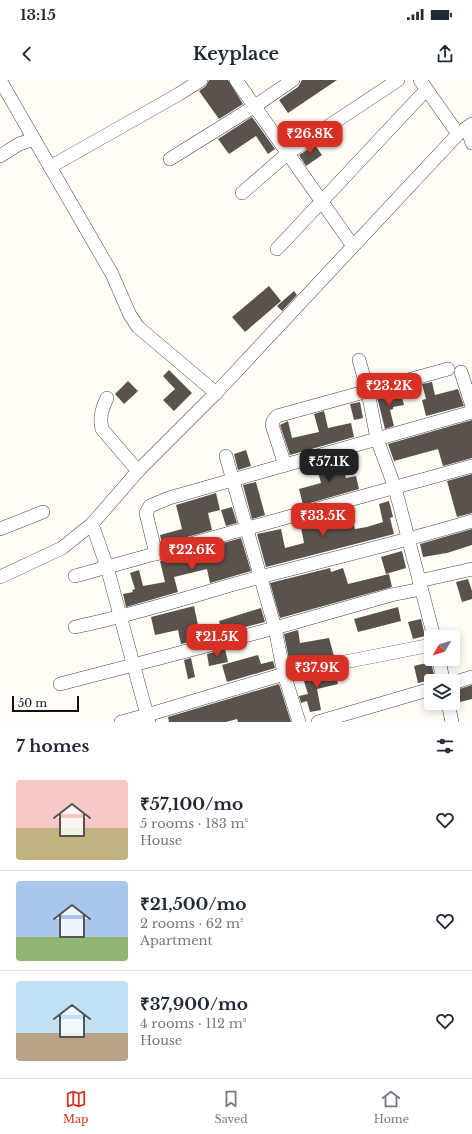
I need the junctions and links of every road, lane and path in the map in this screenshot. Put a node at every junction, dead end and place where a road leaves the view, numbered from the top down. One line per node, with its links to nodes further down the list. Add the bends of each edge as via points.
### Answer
1 (0, 80): 9 (street)
2 (201, 80): 14 (street)
3 (236, 80): 7 (street)
4 (292, 80): 7 (street)
5 (398, 80): 11 (street)
6 (423, 85): 8 (street); 16 (street)
7 (255, 106): 11 (street); 13 (street)
8 (466, 129): 10 (street); 17 (street)
9 (34, 139): 12 (street, via 19,144); 14 (street)
10 (472, 143)
11 (288, 153): 15 (street); 16 (street)
12 (0, 156)
13 (170, 159)
14 (50, 167): 23 (street, via 112,274 138,327)
15 (242, 193)
16 (323, 201): 17 (street); 18 (street)
17 (353, 246): 23 (street)
18 (277, 249)
19 (359, 360): 22 (street)
20 (448, 369): 22 (street)
21 (461, 372): 25 (street)
22 (368, 392): 27 (street); 29 (street, via 284,413 275,418 272,425)
23 (216, 393): 31 (street)
24 (107, 398): 31 (street, via 102,408 102,429)
25 (472, 406)
26 (472, 412): 27 (street)
27 (377, 439): 29 (street); 33 (street)
28 (226, 456): 32 (street)
29 (286, 465): 32 (street)
30 (472, 466): 33 (street)
31 (138, 471): 36 (street)
32 (233, 479): 38 (street); 40 (street, via 169,498 147,509)
33 (395, 488): 38 (street); 39 (street)
34 (43, 512): 37 (street)
35 (472, 521): 39 (street)
36 (92, 524): 41 (street); 44 (street, via 62,548)
37 (0, 529)
38 (246, 530): 40 (street); 45 (street)
39 (408, 540): 45 (street); 46 (street)
40 (156, 554): 41 (street)
41 (107, 567): 43 (street); 47 (street)
42 (472, 569): 46 (street)
43 (75, 576)
44 (0, 577)
45 (259, 578): 47 (street); 49 (street)
46 (420, 585): 49 (street); 50 (street)
47 (121, 618): 48 (street); 52 (street)
48 (75, 627)
49 (275, 628): 52 (street); 53 (street)
50 (432, 630)
51 (424, 646): 53 (street)
52 (133, 665): 56 (street); 59 (street)
53 (284, 674): 59 (street); 61 (street)
54 (472, 677): 55 (street)
55 (460, 681)
56 (60, 684)
57 (424, 691): 62 (street)
58 (449, 710): 63 (street)
59 (148, 719): 60 (street)
60 (121, 722)
61 (299, 722)
62 (318, 722)
63 (452, 722)

